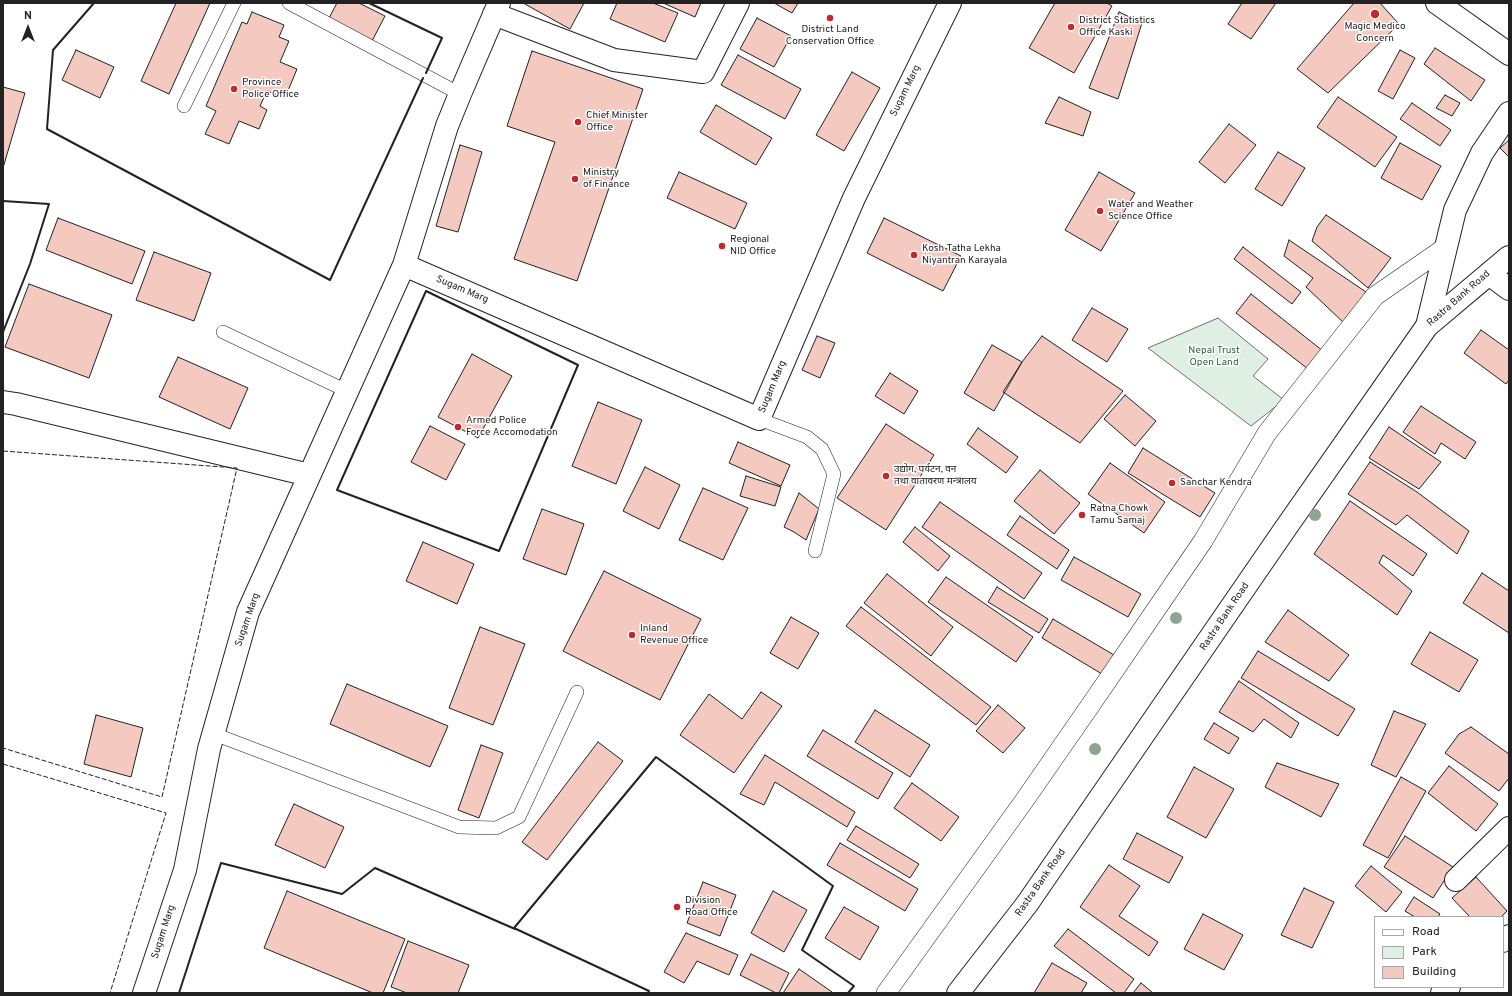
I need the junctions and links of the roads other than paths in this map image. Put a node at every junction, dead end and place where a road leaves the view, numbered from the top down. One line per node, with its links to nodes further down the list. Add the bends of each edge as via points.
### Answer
1 (234, 3): 9 (lane)
2 (289, 3): 8 (lane)
3 (738, 3): 6 (street, Sugam Marg, via 703,72 614,60)
4 (950, 3): 20 (street, Sugam Marg, via 854,198)
5 (1437, 3): 7 (street)
6 (497, 8): 8 (street, Sugam Marg)
7 (1509, 54)
8 (460, 94): 13 (street, Sugam Marg, via 447,126)
9 (184, 106)
10 (1509, 113): 11 (street, via 1482,153 1465,188 1455,210)
11 (1446, 247): 16 (street); 28 (street, via 1375,296 1268,433 1203,541 1097,697)
12 (1509, 257): 14 (street, Rastra Bank Road)
13 (404, 265): 18 (street, Sugam Marg); 20 (street, Sugam Marg)
14 (1489, 274): 15 (street); 16 (street, Rastra Bank Road)
15 (1509, 289)
16 (1427, 326): 29 (street, Rastra Bank Road, via 1027,904)
17 (223, 332): 18 (lane)
18 (347, 391): 21 (street, Sugam Marg)
19 (3, 402): 21 (street)
20 (759, 419): 22 (lane, via 807,437 822,449 834,474)
21 (309, 476): 24 (street, Sugam Marg, via 248,612)
22 (815, 551)
23 (577, 692): 24 (lane, via 519,817 496,828 459,827)
24 (214, 734): 27 (street, Sugam Marg, via 185,870)
25 (1509, 828): 26 (street)
26 (1456, 880)
27 (144, 993)
28 (886, 993)
29 (958, 993)

